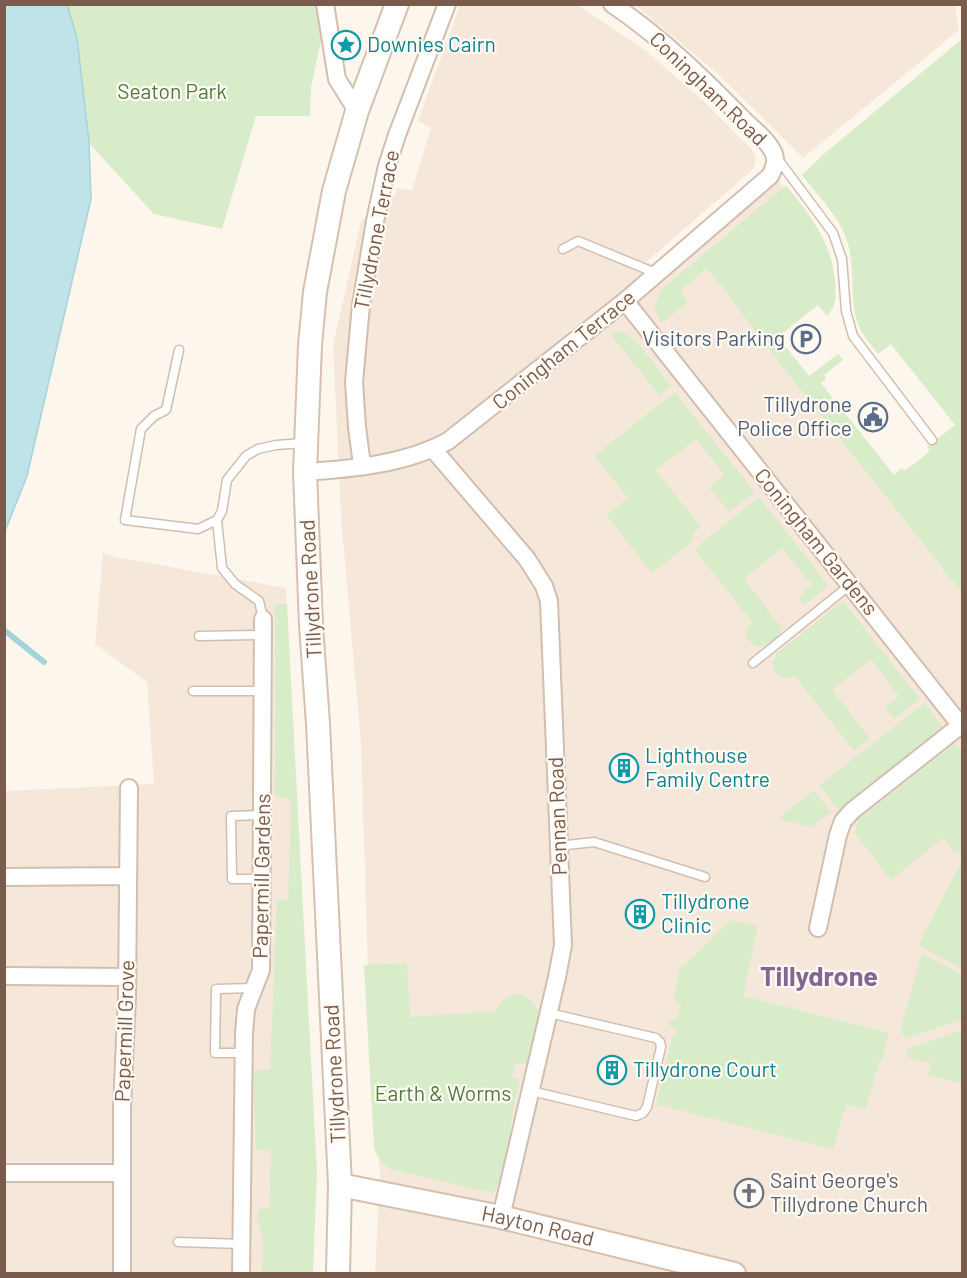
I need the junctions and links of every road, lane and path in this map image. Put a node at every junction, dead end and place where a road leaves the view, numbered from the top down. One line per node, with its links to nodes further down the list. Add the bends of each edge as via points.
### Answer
1 (325, 4): 5 (street, via 337,79)
2 (397, 4): 5 (main road, Tillydrone Road)
3 (447, 4): 14 (street, Tillydrone Terrace, via 397,135 375,221 361,305 354,382)
4 (612, 4): 6 (street, Coningham Road, via 689,66)
5 (357, 111): 12 (main road, Tillydrone Road, via 334,191 315,292)
6 (773, 153): 8 (street, Coningham Terrace, via 774,169 763,184); 11 (lane, via 833,233 842,259 846,311 853,336)
7 (563, 249): 8 (lane, via 578,241)
8 (658, 274): 9 (street, Coningham Terrace)
9 (625, 301): 13 (street, Coningham Terrace, via 461,432); 17 (street, Coningham Gardens)
10 (179, 350): 16 (lane, via 166,410 141,429 125,520 198,529)
11 (932, 440)
12 (306, 443): 15 (main road, Tillydrone Road); 16 (lane, via 276,445 246,456 227,480)
13 (433, 449): 14 (street, Coningham Terrace); 26 (street, Pennan Road, via 527,559 549,601)
14 (362, 465): 15 (street, Coningham Terrace)
15 (305, 472): 40 (main road, Tillydrone Road)
16 (217, 520): 18 (lane, via 222,568 259,601)
17 (850, 585): 20 (lane); 23 (street, Coningham Gardens)
18 (263, 627): 19 (lane); 22 (street, Papermill Gardens)
19 (199, 636)
20 (753, 663)
21 (193, 691): 22 (lane)
22 (262, 691): 25 (street, Papermill Gardens)
23 (962, 726): 31 (street, via 843,821)
24 (129, 788): 27 (street, Papermill Grove)
25 (262, 816): 30 (street, Papermill Gardens); 30 (lane, via 231,816 232,879)
26 (558, 846): 29 (lane, via 594,842); 35 (street, Pennan Road, via 563,945)
27 (128, 876): 28 (street); 33 (street, Papermill Grove)
28 (4, 877)
29 (705, 877)
30 (262, 879): 34 (street, Papermill Gardens, via 261,970)
31 (818, 928)
32 (4, 976): 33 (street)
33 (127, 977): 39 (street, Papermill Grove)
34 (254, 988): 36 (street, Papermill Gardens, via 246,1009); 36 (lane, via 216,989 216,1053)
35 (549, 1013): 37 (street, Pennan Road); 37 (lane, via 656,1038 661,1047 647,1107 636,1116)
36 (244, 1053): 43 (street, Papermill Gardens)
37 (531, 1091): 41 (street, Pennan Road)
38 (4, 1173): 39 (street)
39 (122, 1173): 44 (street, Papermill Grove)
40 (340, 1185): 41 (main road, Hayton Road); 46 (main road, Tillydrone Road)
41 (501, 1217): 47 (main road, Hayton Road)
42 (178, 1242): 43 (lane)
43 (242, 1244): 45 (street, Papermill Gardens)
44 (122, 1274)
45 (241, 1274)
46 (338, 1274)
47 (734, 1274)

